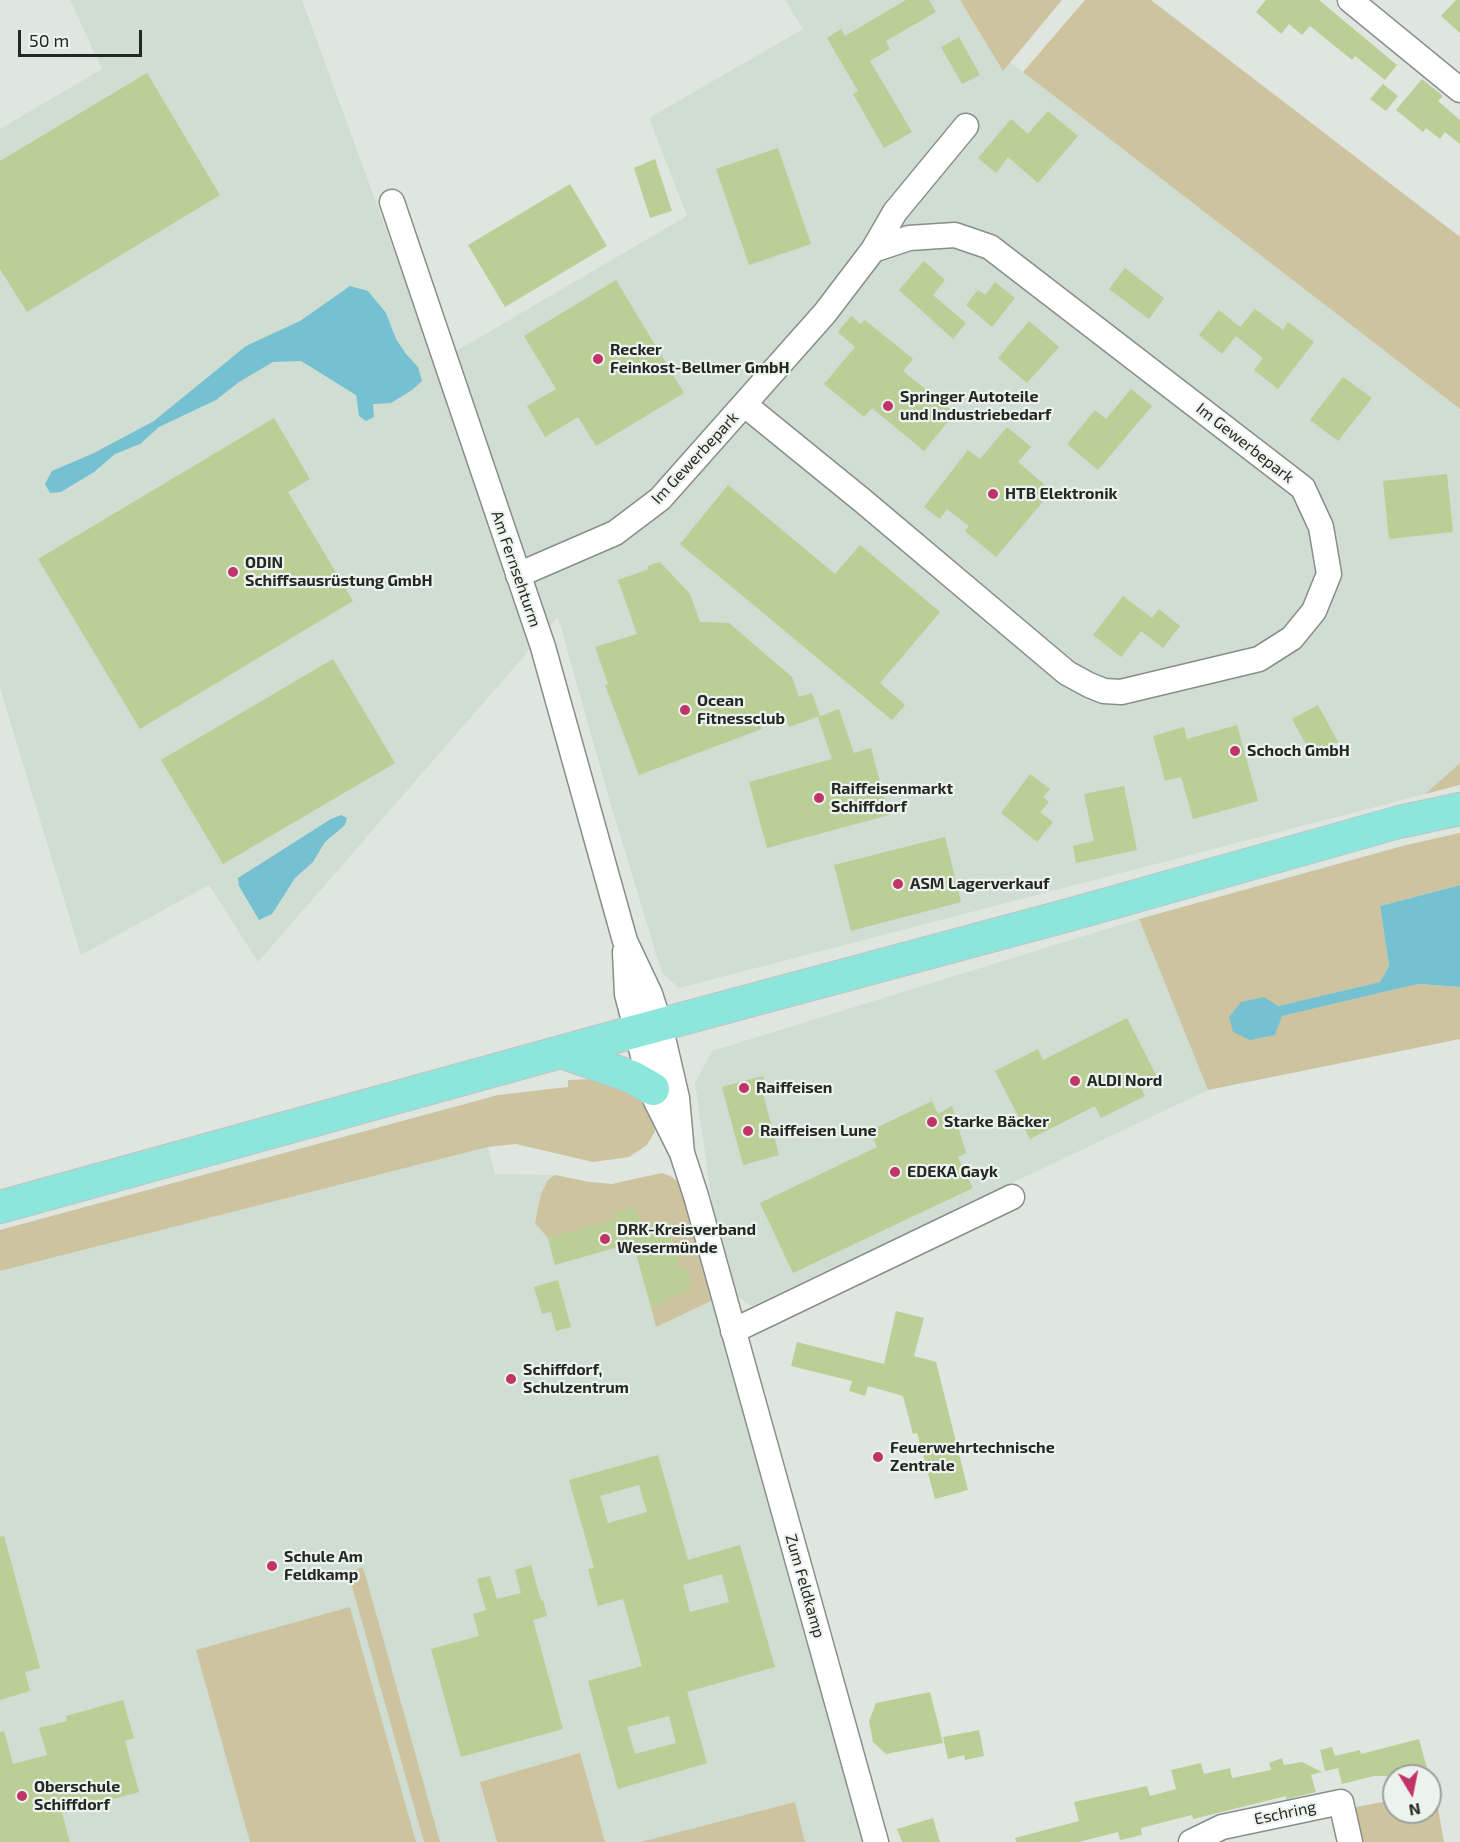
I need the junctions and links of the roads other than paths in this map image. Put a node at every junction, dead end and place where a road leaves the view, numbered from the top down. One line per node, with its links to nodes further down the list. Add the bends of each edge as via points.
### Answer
1 (1350, 0): 2 (street)
2 (1460, 90)
3 (966, 126): 5 (street, via 895,212)
4 (392, 202): 7 (street, Am Fernsehturm)
5 (873, 250): 6 (street, Im Gewerbepark, via 825,313); 6 (street, Im Gewerbepark, via 909,238 955,235 990,247 1304,488 1321,527 1329,574 1314,611 1292,638 1259,659 1121,692 1089,685 1067,674)
6 (745, 405): 7 (street, Im Gewerbepark, via 660,499 615,533)
7 (518, 575): 9 (street, Am Fernsehturm, via 543,647 625,941 627,994)
8 (1460, 809): 9 (main road, via 1399,822)
9 (649, 1028): 10 (main road); 11 (street, Zum Feldkamp); 12 (street, Zum Feldkamp, via 677,1098)
10 (561, 1052): 11 (main road, via 632,1077); 14 (main road)
11 (653, 1089): 12 (street, Zum Feldkamp)
12 (682, 1153): 15 (street, Zum Feldkamp)
13 (1012, 1197): 15 (street)
14 (0, 1207)
15 (733, 1331): 16 (street, Zum Feldkamp)
16 (876, 1842)
17 (1191, 1842): 18 (street, Eschring, via 1222,1827 1341,1802)
18 (1350, 1842)

